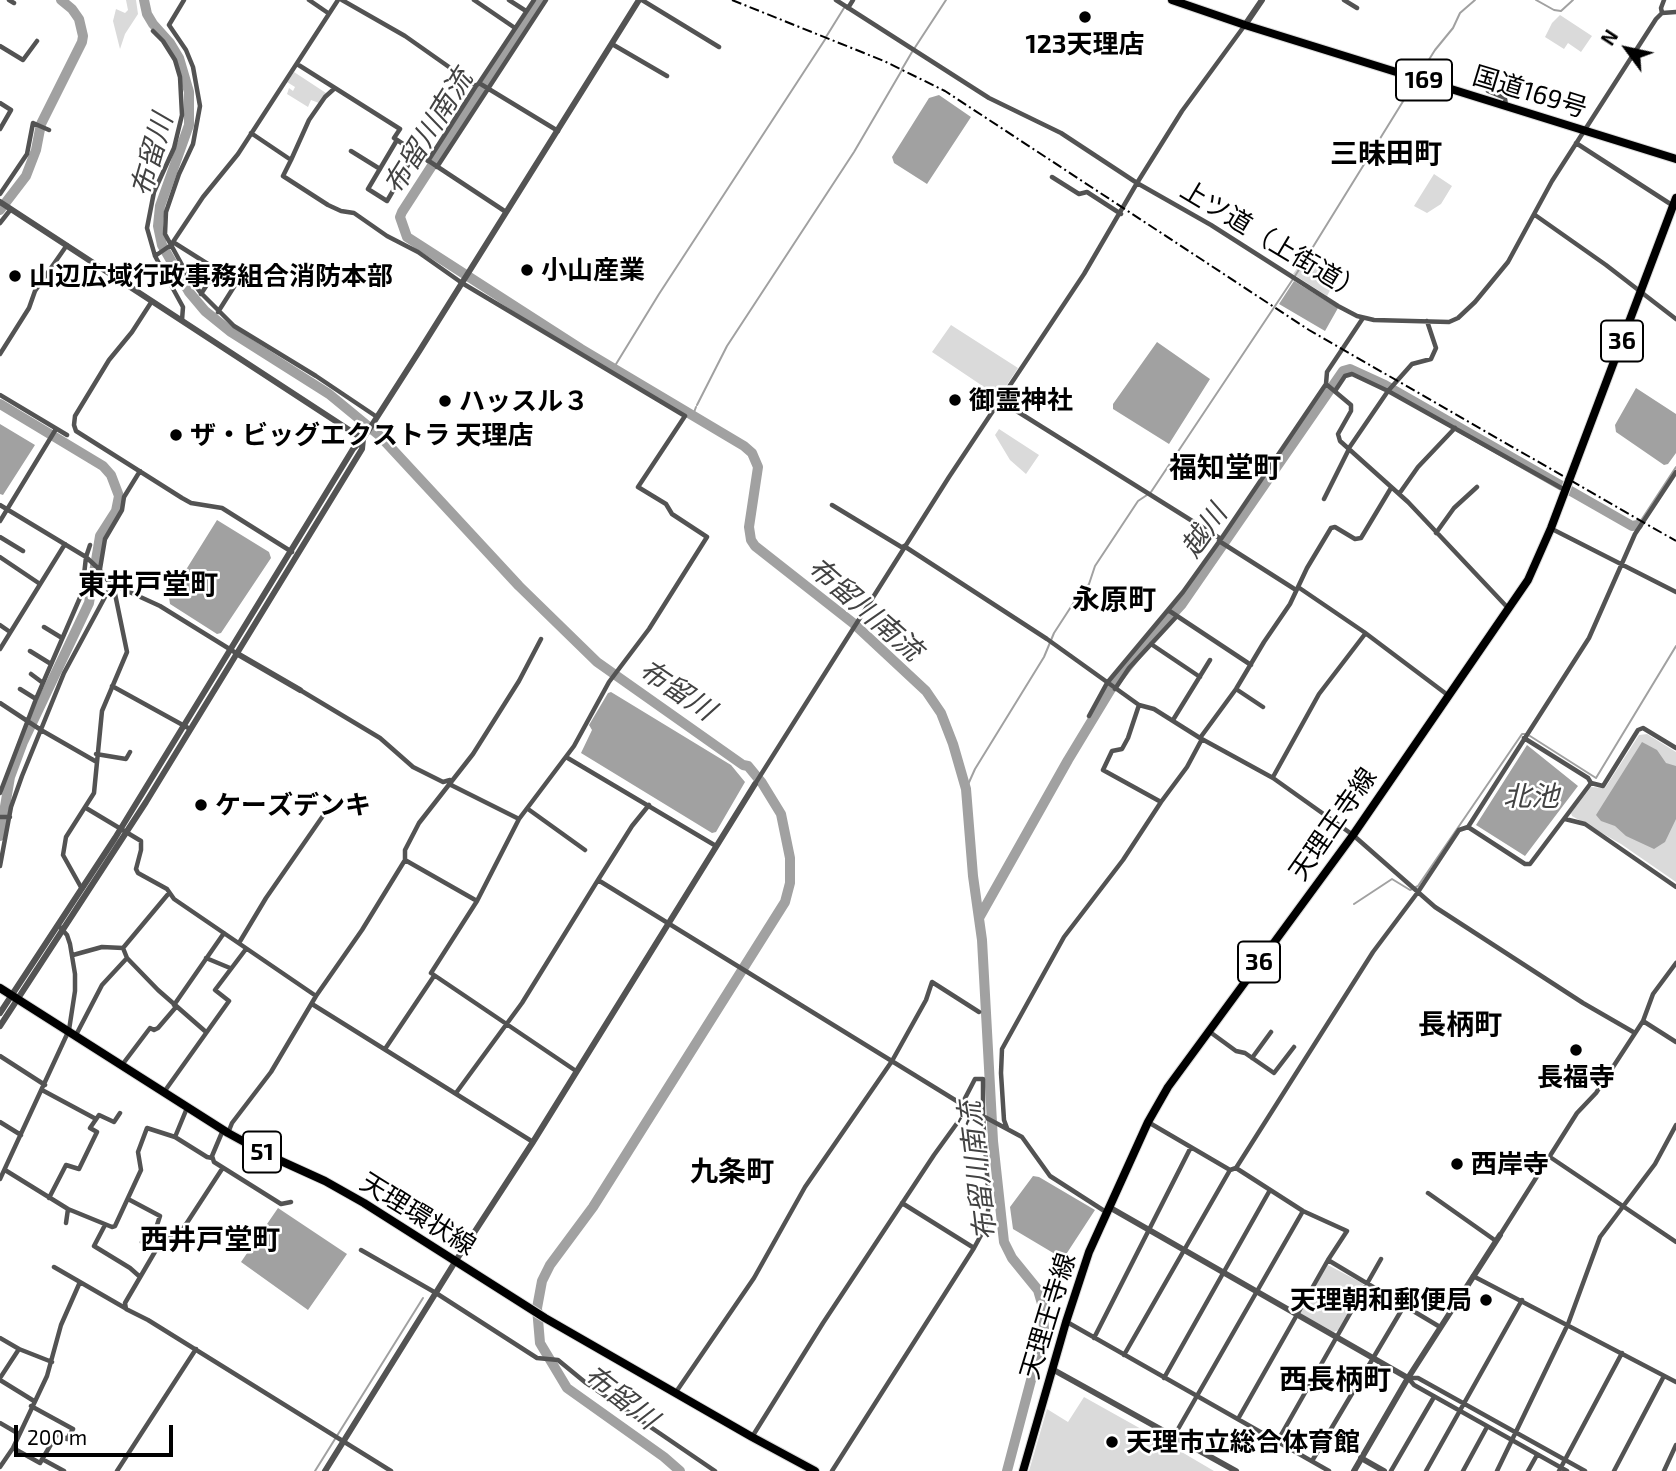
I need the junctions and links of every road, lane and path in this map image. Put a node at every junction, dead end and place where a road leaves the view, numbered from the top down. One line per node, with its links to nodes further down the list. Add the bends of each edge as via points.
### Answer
1 (184, 0): 60 (street, via 169,25 193,67 200,106 193,144 166,212 165,234)
2 (309, 0): 19 (street)
3 (340, 0): 19 (street); 30 (street)
4 (474, 0): 22 (street)
5 (509, 0): 17 (street)
6 (534, 0): 17 (street)
7 (546, 0): 32 (street)
8 (640, 0): 25 (street); 27 (street)
9 (836, 0): 15 (street, 上ツ道（上街道）)
10 (853, 0): 15 (street)
11 (1172, 0): 21 (main road, 国道169号 / 169)
12 (1262, 0): 21 (street)
13 (1344, 0): 16 (street)
14 (1664, 0): 20 (street, 上ツ道（上街道）)
15 (848, 8): 51 (street, 上ツ道（上街道）)
16 (1357, 8)
17 (526, 12): 22 (street)
18 (1676, 12): 20 (street)
19 (328, 13): 28 (street)
20 (1662, 13): 38 (street, 上ツ道（上街道）)
21 (1245, 26): 35 (main road, 国道169号 / 169); 51 (street)
22 (515, 29): 30 (street)
23 (153, 31): 62 (street, via 175,60 182,99 180,130 154,192 147,228)
24 (37, 41): 26 (street, via 23,60)
25 (612, 44): 29 (street); 39 (street)
26 (0, 46)
27 (719, 47)
28 (297, 64): 31 (street); 40 (street)
29 (667, 76)
30 (477, 84): 32 (street); 47 (street)
31 (335, 88): 41 (street, via 400,129); 46 (street, via 309,120)
32 (488, 89): 39 (street); 48 (street)
33 (1488, 90): 35 (street, via 1505,98)
34 (0, 103): 36 (street, via 11,110)
35 (1506, 106): 38 (main road, 国道169号 / 169)
36 (0, 129)
37 (48, 129): 52 (street, via 33,123 23,164)
38 (1584, 130): 42 (street, 上ツ道（上街道）); 45 (main road, 国道169号 / 169)
39 (558, 131): 56 (street)
40 (251, 133): 46 (street); 60 (street)
41 (397, 140): 44 (street); 49 (street)
42 (1576, 143): 54 (street); 58 (street, 上ツ道（上街道）)
43 (351, 152): 49 (street)
44 (415, 153): 47 (street); 49 (street, via 387,201 368,189)
45 (1676, 159)
46 (291, 160): 64 (street, via 283,176 328,205 354,213)
47 (428, 161): 48 (street)
48 (437, 167): 56 (street)
49 (380, 169)
50 (1052, 177): 57 (street)
51 (1137, 183): 57 (street); 69 (street, 上ツ道（上街道）)
52 (0, 194)
53 (0, 202): 55 (street)
54 (1675, 204): 65 (main road, 天理王寺線 / 36)
55 (10, 208): 59 (street); 61 (street)
56 (506, 212): 64 (street)
57 (1121, 214): 78 (street)
58 (1535, 215): 65 (street); 72 (street, 上ツ道（上街道）, via 1508,262 1475,302 1449,322)
59 (0, 223)
60 (171, 244): 62 (street); 63 (street); 66 (street)
61 (67, 245): 67 (street); 73 (street)
62 (156, 255): 71 (street, via 183,307)
63 (217, 269): 66 (street); 68 (street, via 238,282)
64 (462, 282): 79 (street); 154 (street, via 685,416 638,487 707,537 609,682)
65 (1640, 293): 70 (street); 88 (main road, 天理王寺線 / 36)
66 (201, 294): 68 (street)
67 (152, 302): 71 (street); 85 (street, via 108,360 74,421 80,436)
68 (218, 312): 79 (street)
69 (1363, 318): 72 (street, 上ツ道（上街道）); 74 (street, via 1327,372)
70 (1676, 319)
71 (181, 320): 83 (street)
72 (1427, 321): 76 (street, via 1435,353 1431,359 1412,364)
73 (0, 354)
74 (1326, 384): 75 (street); 99 (street)
75 (1335, 391): 76 (street, via 1352,374); 84 (street, via 1351,405 1338,434)
76 (1388, 391): 80 (street); 84 (street)
77 (0, 395): 81 (street)
78 (999, 400): 99 (street); 102 (street)
79 (375, 419): 83 (street)
80 (1455, 428): 88 (street); 90 (street)
81 (56, 429): 82 (street); 94 (street)
82 (67, 435)
83 (364, 438): 104 (street, via 353,449)
84 (1349, 449): 89 (street); 91 (street)
85 (140, 471): 104 (street, via 191,503 222,508); 108 (street, via 105,539)
86 (1676, 472): 107 (street)
87 (1477, 487): 97 (street)
88 (1566, 487): 96 (main road, 天理王寺線 / 36)
89 (1391, 488): 90 (street); 111 (street, via 1361,538 1331,528)
90 (1399, 494): 97 (street)
91 (1324, 499)
92 (0, 505): 94 (street)
93 (832, 505): 102 (street)
94 (6, 509): 95 (street); 100 (street)
95 (0, 520)
96 (1550, 528): 107 (street); 113 (main road, 天理王寺線 / 36, via 1535,567)
97 (1436, 533): 113 (street)
98 (0, 537): 103 (street)
99 (1220, 540): 111 (street); 114 (street)
100 (65, 544): 106 (street); 109 (street)
101 (90, 545): 106 (street)
102 (904, 547): 133 (street, via 1047,639); 159 (street)
103 (23, 551)
104 (293, 553): 126 (street)
105 (0, 558): 109 (street)
106 (88, 559): 108 (street); 120 (street, via 82,593)
107 (1620, 564): 112 (street); 149 (street, via 1589,638)
108 (99, 569): 110 (street)
109 (40, 584): 118 (street)
110 (111, 584): 126 (street, via 160,606); 134 (street, via 127,652); 148 (street, via 64,673)
111 (1297, 589): 119 (street); 129 (street)
112 (1676, 592)
113 (1508, 608): 139 (main road, 天理王寺線 / 36)
114 (1168, 610): 115 (street); 121 (street)
115 (1177, 616): 123 (street); 129 (street)
116 (0, 625): 118 (street)
117 (44, 627): 120 (street)
118 (10, 632): 124 (street)
119 (1364, 634): 139 (street); 156 (street, via 1319,694)
120 (62, 638): 128 (street)
121 (1144, 638): 123 (street); 133 (street)
122 (541, 639): 157 (street, via 473,754)
123 (1151, 644): 131 (street); 136 (street)
124 (0, 649)
125 (30, 651): 128 (street)
126 (232, 651): 138 (street); 147 (street)
127 (1210, 660): 131 (street)
128 (51, 664): 132 (street)
129 (1251, 665): 137 (street)
130 (31, 674): 132 (street)
131 (1200, 677): 145 (street)
132 (43, 683): 140 (street)
133 (1107, 684): 136 (street); 144 (street)
134 (113, 686): 147 (street); 153 (street, via 102,711)
135 (20, 689): 140 (street)
136 (1115, 689): 142 (street)
137 (1236, 689): 143 (street); 150 (street)
138 (300, 690): 157 (street, via 380,738 413,766 443,782)
139 (1449, 696): 172 (main road, 天理王寺線 / 36)
140 (36, 699): 146 (street)
141 (0, 703): 146 (street)
142 (1139, 705): 145 (street); 161 (street, via 1122,749 1112,751 1103,770)
143 (1263, 707)
144 (1088, 716)
145 (1173, 720): 150 (street)
146 (28, 722): 148 (street); 160 (street)
147 (186, 727): 171 (street)
148 (41, 730): 155 (street); 167 (street)
149 (1524, 738): 158 (street); 170 (street)
150 (1201, 739): 156 (street); 161 (street)
151 (1676, 748): 158 (street, via 1643,728 1603,786)
152 (130, 752): 153 (street, via 126,760)
153 (96, 754): 155 (street)
154 (566, 757): 162 (street); 164 (street)
155 (95, 761): 163 (street, via 95,787)
156 (1273, 778): 172 (street)
157 (451, 780): 168 (street, via 451,785); 175 (street, via 419,823 405,850)
158 (1591, 783): 169 (street)
159 (755, 784): 173 (street)
160 (0, 793)
161 (1161, 802): 230 (street, via 1064,937 1002,1049)
162 (649, 805): 173 (street); 177 (street)
163 (86, 808): 171 (street); 179 (street, via 66,837 63,855)
164 (528, 809): 168 (street); 174 (street)
165 (327, 810): 186 (street)
166 (0, 817): 167 (street)
167 (9, 817): 176 (street)
168 (519, 819): 182 (street)
169 (1565, 819): 170 (street, via 1530,864); 178 (street, via 1585,824)
170 (1468, 827): 180 (street, via 1459,831)
171 (124, 830): 179 (street); 181 (street, via 141,841 138,873)
172 (1353, 835): 180 (street); 206 (main road, 天理王寺線 / 36)
173 (716, 846): 183 (street)
174 (585, 850)
175 (405, 860): 182 (street); 196 (street)
176 (0, 866)
177 (598, 880): 183 (street); 203 (street)
178 (1676, 887)
179 (84, 891): 184 (street)
180 (1418, 892): 209 (street, via 1550,982); 238 (street, via 1373,952)
181 (169, 893): 185 (street); 187 (street)
182 (477, 901): 194 (street, via 431,973)
183 (668, 922): 215 (street); 217 (street)
184 (61, 928): 189 (street); 197 (street)
185 (225, 933): 186 (street); 191 (street)
186 (239, 943): 188 (street)
187 (123, 948): 189 (street, via 102,947); 190 (street)
188 (246, 949): 193 (street); 196 (street)
189 (72, 955): 208 (street)
190 (127, 958): 199 (street); 208 (street, via 102,985)
191 (206, 958): 193 (street); 199 (street)
192 (1676, 963): 202 (street, via 1653,994)
193 (230, 968): 205 (street, via 215,990 229,1001)
194 (434, 976): 203 (street); 212 (street)
195 (0, 988): 197 (main road, 天理環状線 / 51)
196 (316, 996): 198 (street)
197 (15, 998): 201 (street); 204 (street); 208 (main road, 天理環状線 / 51)
198 (312, 1004): 212 (street); 231 (street, via 271,1072)
199 (175, 1006): 205 (street); 216 (street, via 158,1028 150,1028)
200 (979, 1012): 215 (street, via 932,982)
201 (0, 1013)
202 (1643, 1021): 209 (street); 210 (street)
203 (507, 1024): 217 (street); 220 (street)
204 (0, 1026)
205 (206, 1031): 219 (street)
206 (1209, 1031): 214 (street); 228 (main road, 天理王寺線 / 36)
207 (1271, 1031): 214 (street)
208 (73, 1033): 216 (main road, 天理環状線 / 51); 218 (street)
209 (1635, 1033): 236 (street)
210 (1676, 1042)
211 (1294, 1047): 214 (street, via 1275,1073)
212 (385, 1049): 220 (street)
213 (0, 1056): 218 (street)
214 (1252, 1058)
215 (892, 1061): 221 (street); 297 (street, via 805,1187 754,1278)
216 (121, 1065): 219 (main road, 天理環状線 / 51)
217 (576, 1070): 234 (street)
218 (43, 1088): 226 (street); 232 (street)
219 (163, 1093): 222 (main road, 天理環状線 / 51)
220 (456, 1093): 234 (street)
221 (962, 1104): 223 (street); 225 (street, via 975,1079 983,1079)
222 (187, 1108): 231 (main road, 天理環状線 / 51); 233 (street)
223 (968, 1108): 225 (street); 248 (street)
224 (120, 1113): 226 (street, via 114,1122 100,1115)
225 (984, 1117): 230 (street); 261 (street, via 989,1203 986,1226)
226 (96, 1119): 245 (street, via 90,1128 97,1132 79,1169 66,1165)
227 (0, 1122): 232 (street)
228 (1147, 1122): 235 (street); 251 (main road, 天理王寺線 / 36)
229 (1676, 1125): 249 (street)
230 (1005, 1128): 251 (street, via 1022,1137 1056,1181)
231 (226, 1131): 237 (street); 266 (main road, 天理環状線 / 51, via 364,1203)
232 (21, 1135): 240 (street)
233 (175, 1138): 237 (street); 246 (street, via 147,1128 138,1152 141,1170)
234 (533, 1142): 266 (street)
235 (1191, 1147): 241 (street); 255 (street)
236 (1550, 1157): 249 (street); 258 (street)
237 (212, 1158): 239 (street)
238 (1236, 1168): 241 (street); 243 (street)
239 (222, 1169): 247 (street, via 281,1204); 257 (street, via 179,1235)
240 (5, 1170): 242 (street); 245 (street)
241 (1230, 1170): 263 (street)
242 (0, 1179)
243 (1270, 1190): 252 (street); 268 (street)
244 (1428, 1194): 258 (street)
245 (49, 1198): 250 (street)
246 (128, 1199): 254 (street, via 116,1226); 256 (street, via 160,1216)
247 (291, 1202)
248 (902, 1203): 261 (street); 309 (street)
249 (1623, 1208): 260 (street); 280 (street, via 1600,1237)
250 (68, 1209): 253 (street); 254 (street)
251 (1108, 1209): 255 (street); 279 (main road, 天理王寺線 / 36)
252 (1303, 1211): 265 (street, via 1347,1231); 273 (street)
253 (66, 1223)
254 (105, 1225): 269 (street, via 94,1246)
255 (1148, 1229): 263 (street); 284 (street)
256 (153, 1234): 257 (street); 259 (street, via 149,1232)
257 (163, 1238): 269 (street)
258 (1498, 1238): 270 (street)
259 (142, 1242)
260 (1676, 1242)
261 (974, 1248): 328 (street)
262 (362, 1250): 274 (street)
263 (1185, 1251): 268 (street); 288 (street)
264 (1381, 1259): 272 (street)
265 (1328, 1260): 272 (street); 278 (street)
266 (455, 1262): 274 (street); 297 (main road, 天理環状線 / 51)
267 (54, 1267): 271 (street)
268 (1223, 1273): 273 (street); 293 (street)
269 (139, 1276): 277 (street)
270 (1473, 1276): 275 (street); 281 (street)
271 (80, 1282): 277 (street); 290 (street, via 61,1325)
272 (1368, 1284): 276 (street); 282 (street)
273 (1257, 1292): 278 (street); 298 (street)
274 (436, 1293): 312 (street); 326 (street, via 537,1358 558,1360)
275 (1522, 1300): 280 (street); 301 (street)
276 (1404, 1306): 281 (street); 289 (street)
277 (126, 1309): 286 (street)
278 (1297, 1314): 282 (street); 303 (street)
279 (1066, 1322): 284 (street); 291 (main road, 天理王寺線 / 36)
280 (1568, 1324): 287 (street); 306 (street)
281 (1440, 1327): 294 (street)
282 (1338, 1337): 289 (street); 310 (street)
283 (0, 1338): 285 (street)
284 (1094, 1338): 288 (street)
285 (19, 1349): 290 (street); 295 (street)
286 (196, 1349): 312 (street); 323 (street)
287 (1622, 1353): 292 (street); 318 (street)
288 (1124, 1355): 293 (street)
289 (1373, 1358): 294 (street); 319 (street)
290 (52, 1362): 300 (street)
291 (1052, 1369): 308 (street); 329 (main road, 天理王寺線 / 36)
292 (1664, 1376): 296 (street); 341 (street)
293 (1164, 1378): 298 (street)
294 (1408, 1378): 299 (street); 301 (street, via 1418,1378); 316 (street)
295 (0, 1379): 300 (street)
296 (1676, 1382)
297 (676, 1393): 309 (main road, 天理環状線 / 51)
298 (1197, 1396): 303 (street); 308 (street)
299 (1434, 1397): 302 (street); 334 (street)
300 (33, 1403): 307 (street); 317 (street, via 73,1429 67,1439 57,1434)
301 (1464, 1404): 302 (street); 306 (street)
302 (1460, 1412): 305 (street); 335 (street)
303 (1238, 1419): 310 (street)
304 (0, 1423): 307 (street)
305 (1488, 1427): 311 (street); 336 (street)
306 (1517, 1433): 311 (street); 318 (street)
307 (19, 1434): 314 (street)
308 (1174, 1436): 330 (street)
309 (752, 1437): 327 (main road, 天理環状線 / 51)
310 (1277, 1441): 319 (street)
311 (1513, 1441): 315 (street); 337 (street)
312 (344, 1442): 324 (street); 325 (street)
313 (1676, 1445): 342 (street)
314 (13, 1448): 317 (street, via 40,1463); 320 (street)
315 (1537, 1455): 321 (street); 338 (street)
316 (1361, 1458): 332 (street); 333 (street)
317 (42, 1459): 322 (street)
318 (1565, 1459): 321 (street); 340 (street)
319 (1312, 1461): 331 (street)
320 (0, 1466)
321 (1560, 1469): 339 (street)
322 (64, 1471)
323 (117, 1471)
324 (325, 1471)
325 (391, 1471)
326 (716, 1471)
327 (815, 1471)
328 (832, 1471)
329 (1023, 1471)
330 (1236, 1471)
331 (1329, 1471)
332 (1354, 1471)
333 (1384, 1471)
334 (1391, 1471)
335 (1426, 1471)
336 (1462, 1471)
337 (1497, 1471)
338 (1528, 1471)
339 (1567, 1471)
340 (1585, 1471)
341 (1614, 1471)
342 (1664, 1471)

